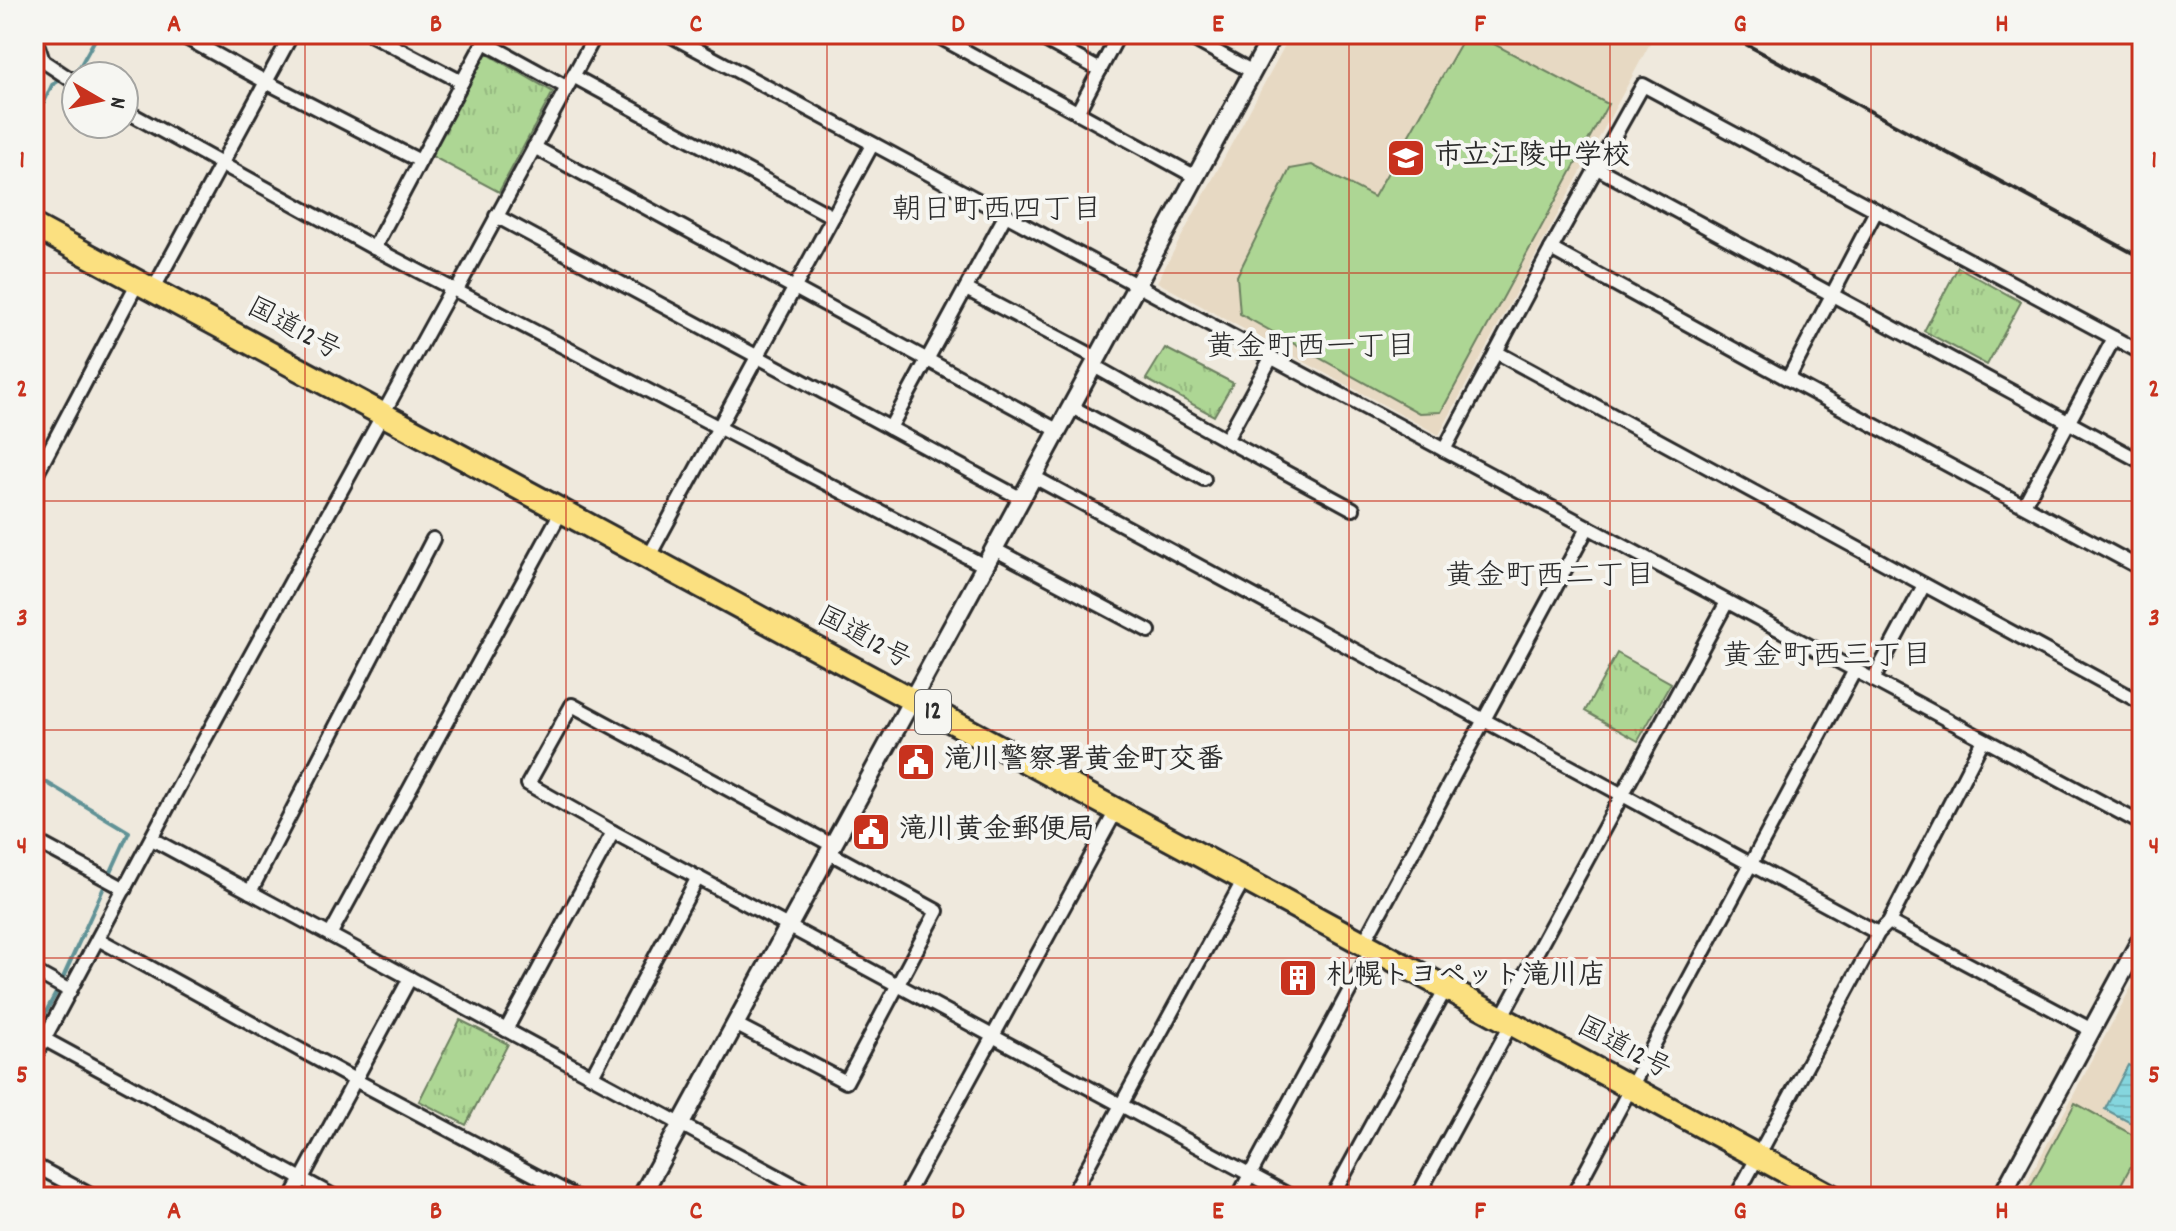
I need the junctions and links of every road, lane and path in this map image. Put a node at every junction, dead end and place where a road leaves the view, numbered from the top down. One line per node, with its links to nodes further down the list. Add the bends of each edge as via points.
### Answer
1 (179, 34): 16 (street)
2 (292, 34): 16 (street)
3 (370, 34): 17 (street)
4 (596, 34): 18 (street)
5 (668, 34): 21 (street)
6 (934, 34): 19 (street)
7 (1034, 34): 13 (street)
8 (1119, 34): 13 (street)
9 (1184, 34): 15 (street)
10 (1273, 34): 15 (street)
11 (486, 38): 17 (street); 18 (street)
12 (34, 43): 14 (street, via 43,61)
13 (1100, 70): 19 (street)
14 (60, 72)
15 (1253, 72): 26 (street)
16 (266, 82): 23 (street); 24 (street)
17 (462, 82): 23 (street)
18 (570, 82): 22 (street); 30 (street)
19 (1077, 113): 26 (street)
20 (140, 119): 24 (street)
21 (872, 145): 29 (street); 30 (street)
22 (534, 147): 28 (street); 35 (street)
23 (420, 161): 32 (street)
24 (222, 164): 32 (street); 34 (street)
25 (1597, 168): 27 (street, via 1643,85); 33 (street); 39 (street)
26 (1196, 177): 36 (street)
27 (1876, 211): 39 (street); 40 (street)
28 (496, 216): 37 (street); 43 (street)
29 (1005, 216): 36 (street); 38 (street)
30 (833, 217): 35 (street)
31 (34, 226): 34 (highway, 国道12号 / 12)
32 (374, 248): 37 (street)
33 (1551, 249): 41 (street); 47 (street)
34 (145, 286): 49 (highway, 国道12号 / 12); 57 (street)
35 (795, 287): 43 (street); 45 (street)
36 (1137, 287): 44 (street); 46 (street)
37 (455, 289): 49 (street); 51 (street)
38 (966, 289): 45 (street); 46 (street)
39 (1832, 295): 47 (street); 50 (street)
40 (2114, 338): 42 (street); 50 (street)
41 (1496, 352): 55 (street); 70 (street)
42 (2142, 353)
43 (756, 357): 51 (street); 52 (street)
44 (1271, 358): 54 (street); 55 (street)
45 (928, 360): 52 (street); 53 (street)
46 (1096, 362): 48 (street); 54 (street)
47 (1788, 379): 61 (street)
48 (1072, 407): 53 (street); 59 (street)
49 (383, 413): 63 (highway, 国道12号 / 12); 83 (street)
50 (2068, 422): 56 (street); 61 (street)
51 (718, 426): 67 (street); 68 (street)
52 (890, 428): 60 (street)
53 (1059, 431): 58 (street)
54 (1226, 440): 62 (street)
55 (1444, 450): 64 (street)
56 (2142, 462)
57 (35, 476)
58 (1034, 477): 60 (street); 77 (street)
59 (1204, 479)
60 (1022, 499): 66 (street)
61 (2024, 505): 69 (street)
62 (1353, 509)
63 (562, 510): 67 (highway, 国道12号 / 12); 94 (street)
64 (1588, 527): 71 (street); 77 (street)
65 (433, 539): 90 (street)
66 (994, 549): 68 (street); 72 (street)
67 (648, 558): 75 (highway, 国道12号 / 12)
68 (985, 566): 75 (street)
69 (2142, 569)
70 (1924, 585): 74 (street); 76 (street)
71 (1727, 602): 73 (street); 79 (street)
72 (1149, 631)
73 (1855, 670): 74 (street); 86 (street)
74 (1873, 680): 78 (street)
75 (911, 700): 80 (highway, 国道12号 / 12); 85 (street)
76 (2142, 703)
77 (1483, 721): 79 (street); 97 (street)
78 (1983, 740): 81 (street); 91 (street)
79 (1623, 796): 86 (street); 103 (street)
80 (1116, 811): 88 (highway, 国道12号 / 12); 107 (street)
81 (2142, 824)
82 (613, 832): 85 (street, via 528,784 572,705); 87 (street); 105 (street)
83 (152, 839): 89 (street); 90 (street)
84 (34, 840): 89 (street)
85 (830, 849): 92 (street); 100 (street, via 937,911)
86 (1750, 863): 93 (street); 111 (street)
87 (698, 877): 92 (street); 109 (street)
88 (1244, 879): 97 (highway, 国道12号 / 12); 112 (street)
89 (125, 889): 96 (street)
90 (250, 892): 94 (street)
91 (1889, 922): 93 (street); 106 (street)
92 (788, 926): 100 (street); 104 (street)
93 (1878, 933): 114 (street)
94 (330, 935): 99 (street)
95 (2142, 937): 106 (street)
96 (98, 939): 102 (street); 110 (street)
97 (1368, 946): 101 (highway, 国道12号 / 12); 116 (street)
98 (34, 971): 102 (street)
99 (410, 978): 105 (street); 110 (street)
100 (898, 984): 104 (street, via 846,1082); 107 (street)
101 (1446, 988): 103 (highway, 国道12号 / 12); 128 (street)
102 (70, 991): 108 (street)
103 (1506, 1021): 111 (highway, 国道12号 / 12); 129 (street)
104 (735, 1024): 113 (street)
105 (506, 1030): 109 (street)
106 (2092, 1030): 133 (street)
107 (992, 1036): 112 (street); 124 (street)
108 (38, 1047): 117 (street)
109 (592, 1076): 113 (street)
110 (355, 1080): 117 (street); 121 (street)
111 (1631, 1088): 114 (highway, 国道12号 / 12); 130 (street)
112 (1122, 1105): 116 (street); 125 (street)
113 (681, 1124): 122 (street); 123 (street)
114 (1757, 1156): 131 (street); 132 (highway, 国道12号 / 12)
115 (34, 1165): 118 (street)
116 (1251, 1174): 126 (street); 127 (street)
117 (302, 1179): 119 (street); 120 (street)
118 (94, 1197)
119 (292, 1197)
120 (335, 1197)
121 (576, 1197)
122 (641, 1197)
123 (816, 1197)
124 (905, 1197)
125 (1071, 1197)
126 (1238, 1197)
127 (1292, 1197)
128 (1332, 1197)
129 (1417, 1197)
130 (1572, 1197)
131 (1736, 1197)
132 (1833, 1197)
133 (2001, 1197)

